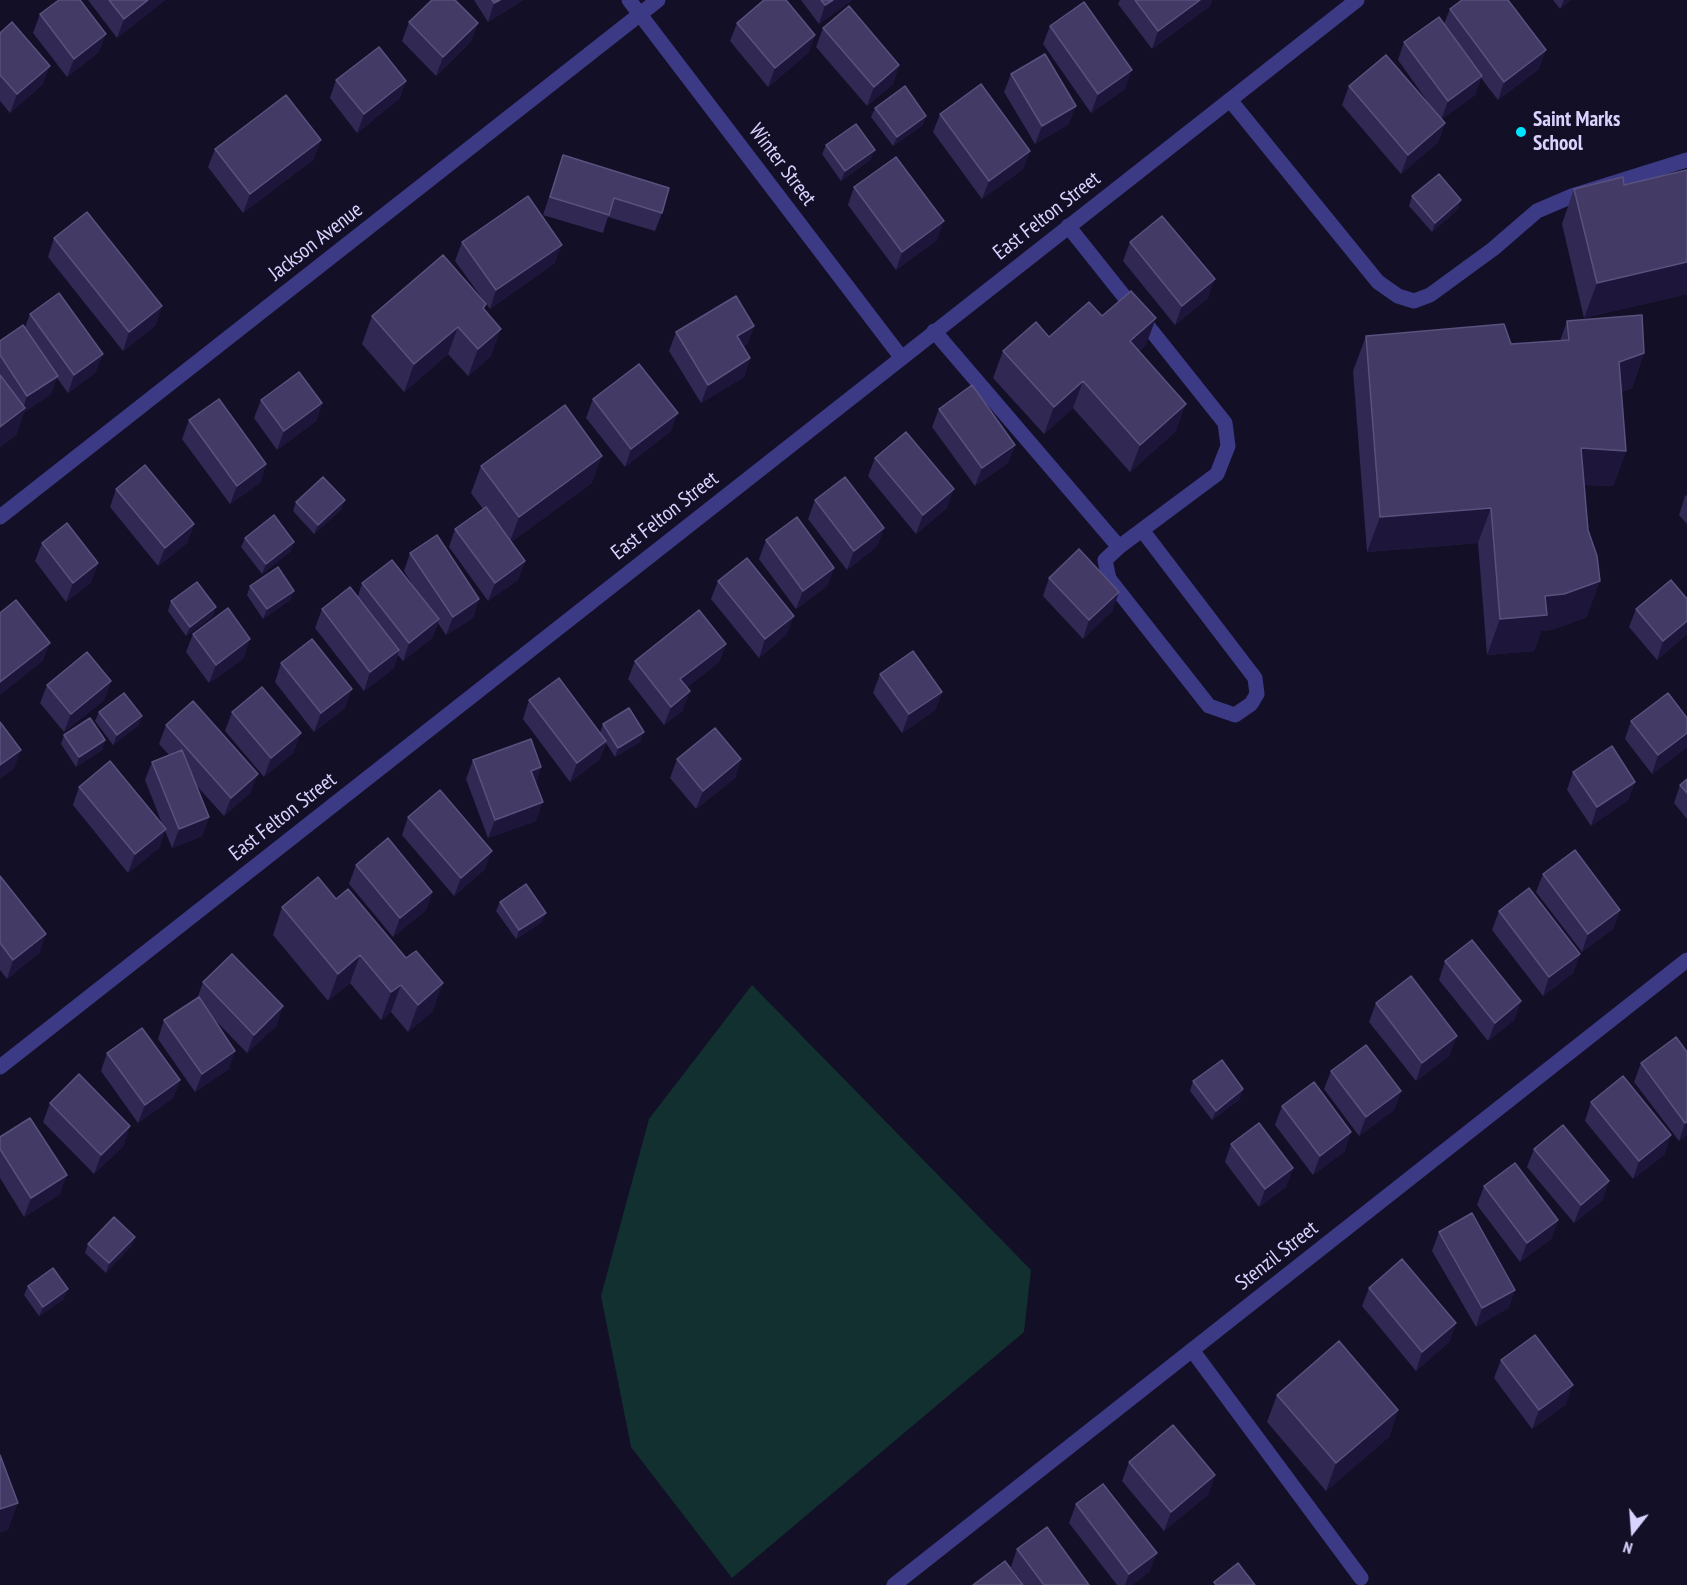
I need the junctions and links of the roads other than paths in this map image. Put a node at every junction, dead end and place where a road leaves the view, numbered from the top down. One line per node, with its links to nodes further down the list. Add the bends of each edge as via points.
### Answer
1 (629, 0): 4 (street, Winter Street)
2 (658, 0): 4 (street, Jackson Avenue)
3 (1357, 0): 5 (street, East Felton Street)
4 (641, 14): 9 (street, Winter Street); 10 (street, Jackson Avenue)
5 (1230, 100): 6 (street, via 1378,282 1398,297 1414,301 1493,249 1537,211); 7 (street, East Felton Street)
6 (1687, 160)
7 (1068, 226): 8 (street, East Felton Street); 11 (street, via 1225,423 1228,446 1218,474)
8 (934, 331): 9 (street, East Felton Street); 12 (street)
9 (901, 357): 14 (street, East Felton Street)
10 (0, 517)
11 (1142, 530): 12 (street); 12 (street, via 1255,678 1257,694 1251,704 1235,715 1209,706 1109,579 1105,560)
12 (1119, 548)
13 (1687, 960): 15 (street, Stenzil Street)
14 (0, 1067)
15 (1192, 1350): 16 (street); 17 (street, Stenzil Street)
16 (1361, 1578)
17 (894, 1585)

